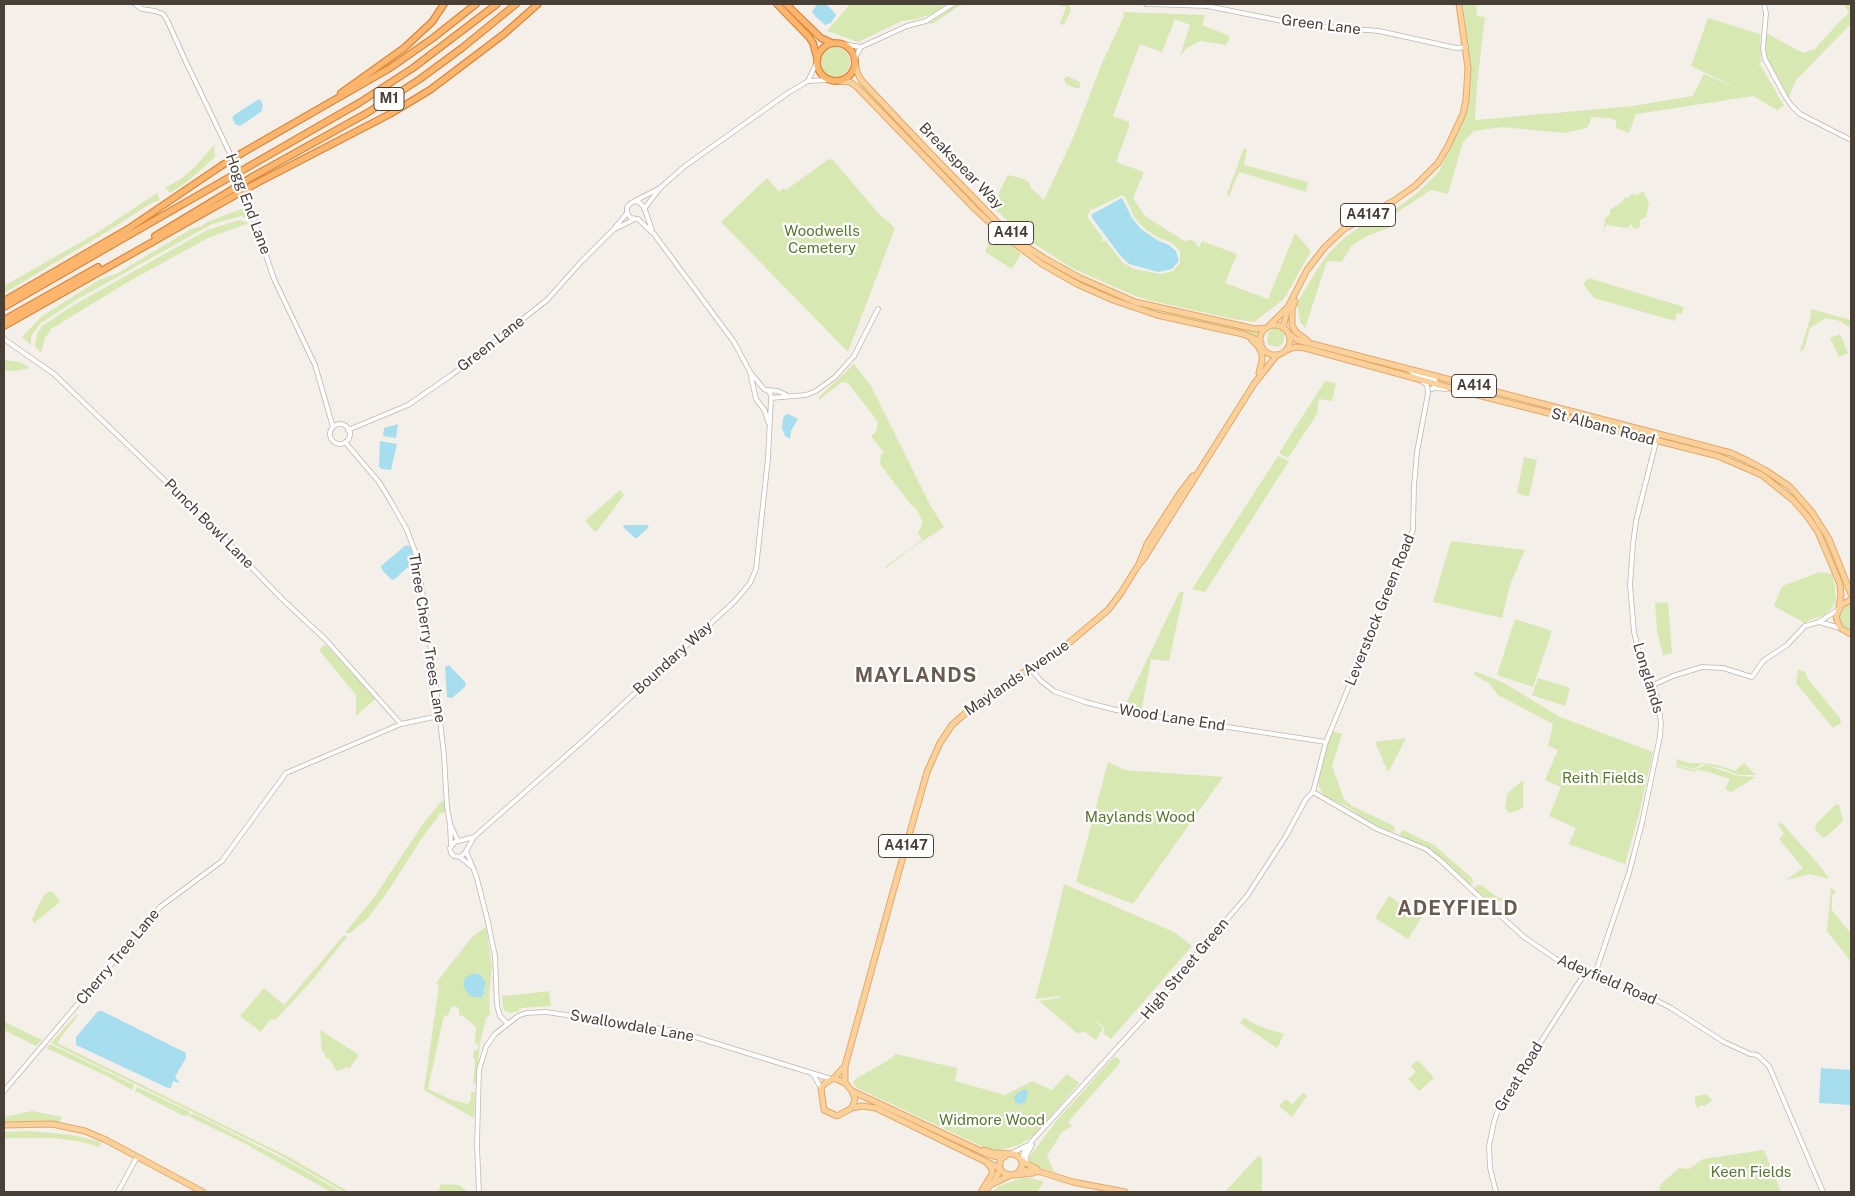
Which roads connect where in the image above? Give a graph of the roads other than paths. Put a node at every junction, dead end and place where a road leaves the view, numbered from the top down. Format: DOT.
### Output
graph roads {
  1 [pos="136,4"];
  2 [pos="444,4"];
  3 [pos="476,4"];
  4 [pos="497,4"];
  5 [pos="516,4"];
  6 [pos="777,4"];
  7 [pos="786,4"];
  8 [pos="953,4"];
  9 [pos="1146,4"];
  10 [pos="1459,4"];
  11 [pos="1764,4"];
  12 [pos="537,5"];
  13 [pos="832,43"];
  14 [pos="842,44"];
  15 [pos="861,47"];
  16 [pos="1466,47"];
  17 [pos="817,60"];
  18 [pos="855,60"];
  19 [pos="828,80"];
  20 [pos="808,81"];
  21 [pos="840,81"];
  22 [pos="319,108"];
  23 [pos="1851,140"];
  24 [pos="253,181"];
  25 [pos="660,188"];
  26 [pos="230,194"];
  27 [pos="635,201"];
  28 [pos="644,210"];
  29 [pos="627,213"];
  30 [pos="636,219"];
  31 [pos="613,230"];
  32 [pos="654,234"];
  33 [pos="1297,290"];
  34 [pos="4,301"];
  35 [pos="4,307"];
  36 [pos="1288,307"];
  37 [pos="878,308"];
  38 [pos="4,320"];
  39 [pos="4,326"];
  40 [pos="1267,327"];
  41 [pos="1283,328"];
  42 [pos="1288,333"];
  43 [pos="1243,334"];
  44 [pos="4,339"];
  45 [pos="1260,343"];
  46 [pos="1322,346"];
  47 [pos="1286,350"];
  48 [pos="1265,351"];
  49 [pos="1277,355"];
  50 [pos="1409,370"];
  51 [pos="750,372"];
  52 [pos="1259,373"];
  53 [pos="1410,377"];
  54 [pos="1254,384"];
  55 [pos="1434,386"];
  56 [pos="766,389"];
  57 [pos="1428,393"];
  58 [pos="756,394"];
  59 [pos="790,397"];
  60 [pos="770,400"];
  61 [pos="761,404"];
  62 [pos="768,425"];
  63 [pos="333,427"];
  64 [pos="348,430"];
  65 [pos="1658,434"];
  66 [pos="1657,441"];
  67 [pos="345,442"];
  68 [pos="1199,470"];
  69 [pos="1178,504"];
  70 [pos="1169,509"];
  71 [pos="1153,544"];
  72 [pos="1143,552"];
  73 [pos="1139,564"];
  74 [pos="1851,594"];
  75 [pos="1851,600"];
  76 [pos="1839,608"];
  77 [pos="1819,622"];
  78 [pos="1840,628"];
  79 [pos="1851,635"];
  80 [pos="1030,668"];
  81 [pos="1653,685"];
  82 [pos="439,716"];
  83 [pos="401,724"];
  84 [pos="1326,742"];
  85 [pos="1313,792"];
  86 [pos="450,824"];
  87 [pos="474,837"];
  88 [pos="459,841"];
  89 [pos="451,845"];
  90 [pos="466,850"];
  91 [pos="460,857"];
  92 [pos="474,868"];
  93 [pos="1585,973"];
  94 [pos="1594,977"];
  95 [pos="507,1023"];
  96 [pos="845,1066"];
  97 [pos="813,1074"];
  98 [pos="833,1078"];
  99 [pos="845,1083"];
  100 [pos="821,1088"];
  101 [pos="4,1091"];
  102 [pos="852,1091"];
  103 [pos="852,1108"];
  104 [pos="4,1125"];
  105 [pos="1040,1133"];
  106 [pos="957,1140"];
  107 [pos="1031,1142"];
  108 [pos="1009,1154"];
  109 [pos="137,1157"];
  110 [pos="980,1157"];
  111 [pos="1002,1158"];
  112 [pos="1021,1160"];
  113 [pos="1028,1165"];
  114 [pos="1000,1168"];
  115 [pos="1020,1170"];
  116 [pos="1041,1172"];
  117 [pos="1012,1175"];
  118 [pos="991,1185"];
  119 [pos="1099,1190"];
  120 [pos="118,1192"];
  121 [pos="203,1192"];
  122 [pos="479,1192"];
  123 [pos="984,1192"];
  124 [pos="1125,1192"];
  125 [pos="1496,1192"];
  126 [pos="1824,1192"];
  1 -- 63 [label="street, Hogg End Lane"];
  2 -- 22 [label="highway, M1"];
  3 -- 22 [label="highway, M1"];
  4 -- 35 [label="highway, M1, bridge"];
  5 -- 24 [label="highway, M1"];
  6 -- 17 [label="highway"];
  7 -- 13 [label="highway"];
  8 -- 15 [label="street"];
  9 -- 16 [label="street, Green Lane"];
  10 -- 16 [label="main road, A4147"];
  11 -- 23 [label="street"];
  12 -- 24 [label="highway, M1"];
  13 -- 14 [label="highway"];
  13 -- 17 [label="highway"];
  14 -- 15 [label="street"];
  14 -- 18 [label="highway"];
  15 -- 18 [label="street"];
  16 -- 33 [label="main road, A4147"];
  17 -- 19 [label="highway"];
  17 -- 20 [label="street"];
  18 -- 21 [label="highway"];
  18 -- 40 [label="main road, Breakspear Way / A414"];
  19 -- 20 [label="street"];
  19 -- 21 [label="highway"];
  20 -- 25 [label="street"];
  21 -- 43 [label="main road, Breakspear Way / A414"];
  22 -- 34 [label="highway, M1, bridge"];
  24 -- 26 [label="highway, M1, bridge"];
  25 -- 27 [label="street"];
  25 -- 28 [label="street"];
  26 -- 38 [label="highway, M1"];
  26 -- 39 [label="highway, M1"];
  27 -- 28 [label="street"];
  27 -- 29 [label="street"];
  28 -- 30 [label="street"];
  28 -- 32 [label="street"];
  29 -- 30 [label="street"];
  29 -- 31 [label="street, Green Lane"];
  30 -- 31 [label="street, Green Lane"];
  30 -- 32 [label="street"];
  31 -- 64 [label="street, Green Lane"];
  32 -- 51 [label="street"];
  33 -- 36 [label="main road, A4147"];
  33 -- 46 [label="main road, A4147"];
  36 -- 40 [label="main road, A4147"];
  36 -- 41 [label="main road, A4147"];
  37 -- 59 [label="street"];
  40 -- 41 [label="main road"];
  40 -- 45 [label="main road"];
  41 -- 42 [label="main road"];
  42 -- 46 [label="main road, St Albans Road / A414"];
  42 -- 47 [label="main road"];
  43 -- 45 [label="main road, Breakspear Way / A414"];
  43 -- 52 [label="main road"];
  44 -- 83 [label="street, Punch Bowl Lane"];
  45 -- 48 [label="main road"];
  46 -- 50 [label="main road, St Albans Road / A414"];
  47 -- 49 [label="main road"];
  47 -- 53 [label="main road, St Albans Road / A414"];
  48 -- 49 [label="main road"];
  48 -- 52 [label="main road, Maylands Avenue / A4147"];
  49 -- 54 [label="main road, Maylands Avenue / A4147"];
  50 -- 55 [label="street"];
  50 -- 65 [label="main road, St Albans Road / A414"];
  51 -- 56 [label="street"];
  51 -- 58 [label="street"];
  52 -- 54 [label="main road, Maylands Avenue / A4147"];
  53 -- 55 [label="main road, St Albans Road / A414"];
  53 -- 57 [label="street"];
  54 -- 68 [label="main road, Maylands Avenue / A4147"];
  55 -- 57 [label="street"];
  55 -- 66 [label="main road, St Albans Road / A414"];
  56 -- 58 [label="street"];
  56 -- 59 [label="street"];
  56 -- 60 [label="street"];
  57 -- 84 [label="street, Leverstock Green Road"];
  58 -- 61 [label="street"];
  59 -- 60 [label="street"];
  60 -- 61 [label="street"];
  60 -- 62 [label="street, Boundary Way"];
  61 -- 62 [label="street, Boundary Way"];
  62 -- 87 [label="street, Boundary Way"];
  63 -- 64 [label="street"];
  63 -- 67 [label="street"];
  64 -- 67 [label="street"];
  65 -- 66 [label="street, Longlands"];
  65 -- 74 [label="main road, St Albans Road / A414"];
  66 -- 76 [label="main road, St Albans Road / A414"];
  66 -- 81 [label="street, Longlands"];
  67 -- 82 [label="street, Three Cherry Trees Lane"];
  68 -- 69 [label="main road, Maylands Avenue / A4147"];
  68 -- 70 [label="main road, Maylands Avenue / A4147"];
  69 -- 70 [label="main road"];
  69 -- 71 [label="main road, Maylands Avenue / A4147"];
  70 -- 72 [label="main road, Maylands Avenue / A4147"];
  71 -- 72 [label="main road"];
  71 -- 73 [label="main road, Maylands Avenue / A4147"];
  72 -- 73 [label="main road, Maylands Avenue / A4147"];
  73 -- 80 [label="main road, Maylands Avenue / A4147"];
  75 -- 76 [label="main road"];
  76 -- 77 [label="street"];
  76 -- 78 [label="main road, St Albans Road"];
  77 -- 78 [label="street"];
  77 -- 81 [label="street"];
  78 -- 79 [label="main road"];
  80 -- 84 [label="street, Wood Lane End"];
  80 -- 96 [label="main road, Maylands Avenue / A4147"];
  81 -- 94 [label="street, Longlands"];
  82 -- 83 [label="street, Cherry Tree Lane"];
  82 -- 86 [label="street, Three Cherry Trees Lane"];
  83 -- 101 [label="street, Cherry Tree Lane"];
  84 -- 85 [label="street, Leverstock Green Road"];
  85 -- 93 [label="street, Adeyfield Road"];
  85 -- 105 [label="street, High Street Green"];
  86 -- 88 [label="street, Three Cherry Trees Lane"];
  86 -- 89 [label="street, Three Cherry Trees Lane"];
  87 -- 88 [label="street, Boundary Way"];
  87 -- 90 [label="street, Boundary Way"];
  88 -- 89 [label="street"];
  88 -- 90 [label="street, Three Cherry Trees Lane"];
  89 -- 91 [label="street"];
  90 -- 91 [label="street"];
  90 -- 92 [label="street, Three Cherry Trees Lane"];
  91 -- 92 [label="street"];
  92 -- 95 [label="street, Three Cherry Trees Lane"];
  93 -- 94 [label="street, Adeyfield Road"];
  93 -- 125 [label="street, Great Road"];
  94 -- 126 [label="street, Adeyfield Road"];
  95 -- 97 [label="street, Swallowdale Lane"];
  95 -- 122 [label="street"];
  96 -- 98 [label="main road, Maylands Avenue / A4147"];
  96 -- 99 [label="main road, Maylands Avenue / A4147"];
  97 -- 98 [label="street, Swallowdale Lane"];
  97 -- 100 [label="street"];
  98 -- 99 [label="main road"];
  98 -- 100 [label="main road"];
  99 -- 102 [label="main road"];
  100 -- 103 [label="main road"];
  102 -- 103 [label="main road"];
  102 -- 106 [label="main road"];
  103 -- 110 [label="main road"];
  104 -- 109 [label="main road"];
  105 -- 107 [label="street, High Street Green"];
  105 -- 113 [label="street, High Street Green"];
  106 -- 108 [label="main road"];
  106 -- 111 [label="main road"];
  107 -- 108 [label="street, High Street Green"];
  107 -- 112 [label="street, High Street Green"];
  108 -- 111 [label="main road"];
  108 -- 112 [label="main road"];
  109 -- 120 [label="street"];
  109 -- 121 [label="main road"];
  110 -- 114 [label="main road"];
  110 -- 123 [label="main road"];
  111 -- 114 [label="main road"];
  112 -- 113 [label="main road"];
  112 -- 115 [label="main road"];
  113 -- 116 [label="main road"];
  114 -- 117 [label="main road"];
  114 -- 118 [label="main road"];
  115 -- 116 [label="main road"];
  115 -- 117 [label="main road"];
  116 -- 117 [label="main road"];
  116 -- 119 [label="main road"];
  117 -- 118 [label="main road"];
  118 -- 123 [label="main road"];
  119 -- 124 [label="main road"];
}
